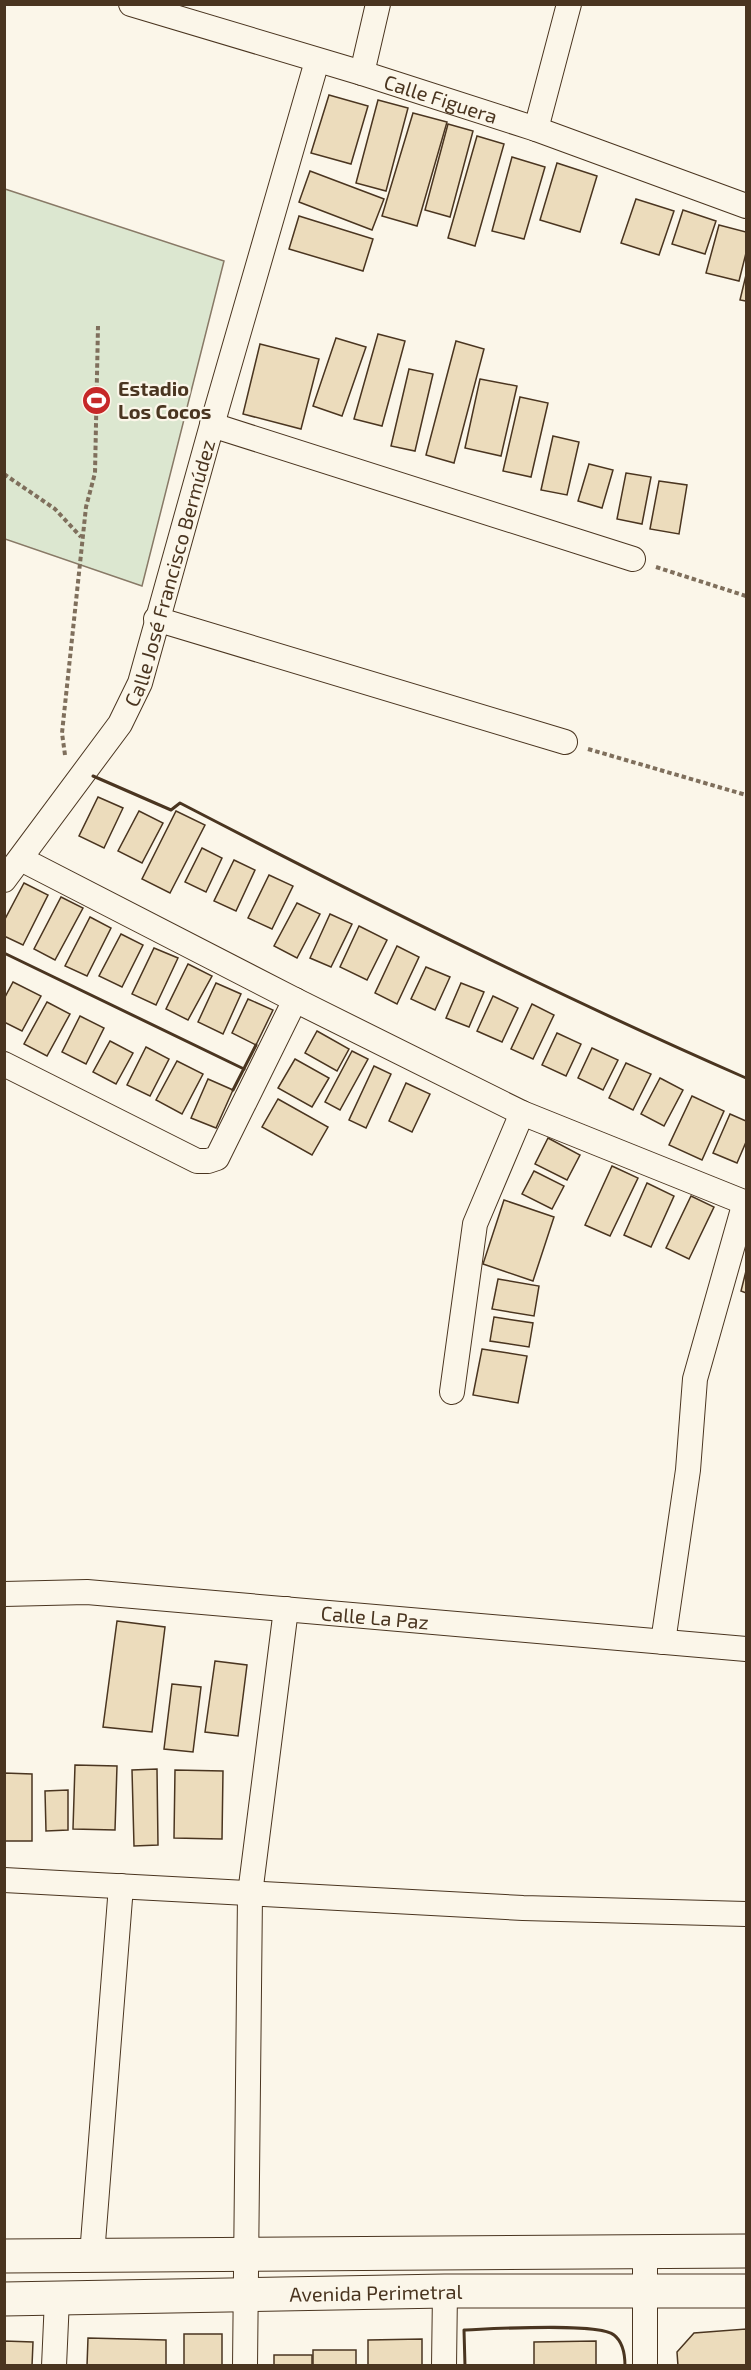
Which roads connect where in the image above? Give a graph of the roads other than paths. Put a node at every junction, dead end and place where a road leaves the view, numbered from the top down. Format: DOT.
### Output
graph roads {
  1 [pos="131,4"];
  2 [pos="378,4"];
  3 [pos="569,4"];
  4 [pos="317,61"];
  5 [pos="362,73"];
  6 [pos="536,129"];
  7 [pos="747,206"];
  8 [pos="212,424"];
  9 [pos="633,559"];
  10 [pos="156,619"];
  11 [pos="565,742"];
  12 [pos="21,859"];
  13 [pos="4,880"];
  14 [pos="295,1000"];
  15 [pos="4,1064"];
  16 [pos="522,1113"];
  17 [pos="746,1203"];
  18 [pos="452,1392"];
  19 [pos="4,1594"];
  20 [pos="286,1609"];
  21 [pos="663,1642"];
  22 [pos="747,1649"];
  23 [pos="4,1880"];
  24 [pos="120,1886"];
  25 [pos="250,1894"];
  26 [pos="747,1914"];
  27 [pos="747,2251"];
  28 [pos="645,2252"];
  29 [pos="92,2255"];
  30 [pos="246,2255"];
  31 [pos="4,2256"];
  32 [pos="646,2290"];
  33 [pos="445,2291"];
  34 [pos="747,2291"];
  35 [pos="246,2296"];
  36 [pos="4,2299"];
  37 [pos="57,2299"];
  38 [pos="54,2366"];
  39 [pos="245,2366"];
  40 [pos="444,2366"];
  41 [pos="645,2366"];
  1 -- 4 [label="street, Calle Figuera"];
  2 -- 5 [label="street"];
  3 -- 6 [label="street"];
  4 -- 5 [label="street, Calle Figuera"];
  4 -- 8 [label="street, Calle José Francisco Bermúdez"];
  5 -- 6 [label="street, Calle Figuera"];
  6 -- 7 [label="street, Calle Figuera"];
  8 -- 9 [label="street"];
  8 -- 10 [label="street, Calle José Francisco Bermúdez"];
  10 -- 11 [label="street"];
  10 -- 12 [label="street, Calle José Francisco Bermúdez"];
  12 -- 13 [label="street, Calle José Francisco Bermúdez"];
  12 -- 14 [label="street"];
  14 -- 15 [label="street"];
  14 -- 16 [label="street"];
  16 -- 17 [label="street"];
  16 -- 18 [label="street"];
  17 -- 21 [label="street"];
  19 -- 20 [label="street, Calle La Paz"];
  20 -- 21 [label="street, Calle La Paz"];
  20 -- 25 [label="street"];
  21 -- 22 [label="street, Calle La Paz"];
  23 -- 24 [label="street"];
  24 -- 25 [label="street"];
  24 -- 29 [label="street"];
  25 -- 26 [label="street"];
  25 -- 30 [label="street"];
  27 -- 28 [label="main road, Avenida Perimetral"];
  28 -- 30 [label="main road, Avenida Perimetral"];
  28 -- 32 [label="street"];
  29 -- 30 [label="main road, Avenida Perimetral"];
  29 -- 31 [label="main road, Avenida Perimetral"];
  30 -- 35 [label="street"];
  32 -- 33 [label="main road, Avenida Perimetral"];
  32 -- 34 [label="main road, Avenida Perimetral"];
  32 -- 41 [label="street"];
  33 -- 35 [label="main road, Avenida Perimetral"];
  33 -- 40 [label="street"];
  35 -- 37 [label="main road, Avenida Perimetral"];
  35 -- 39 [label="street"];
  36 -- 37 [label="main road, Avenida Perimetral"];
  37 -- 38 [label="street"];
}
